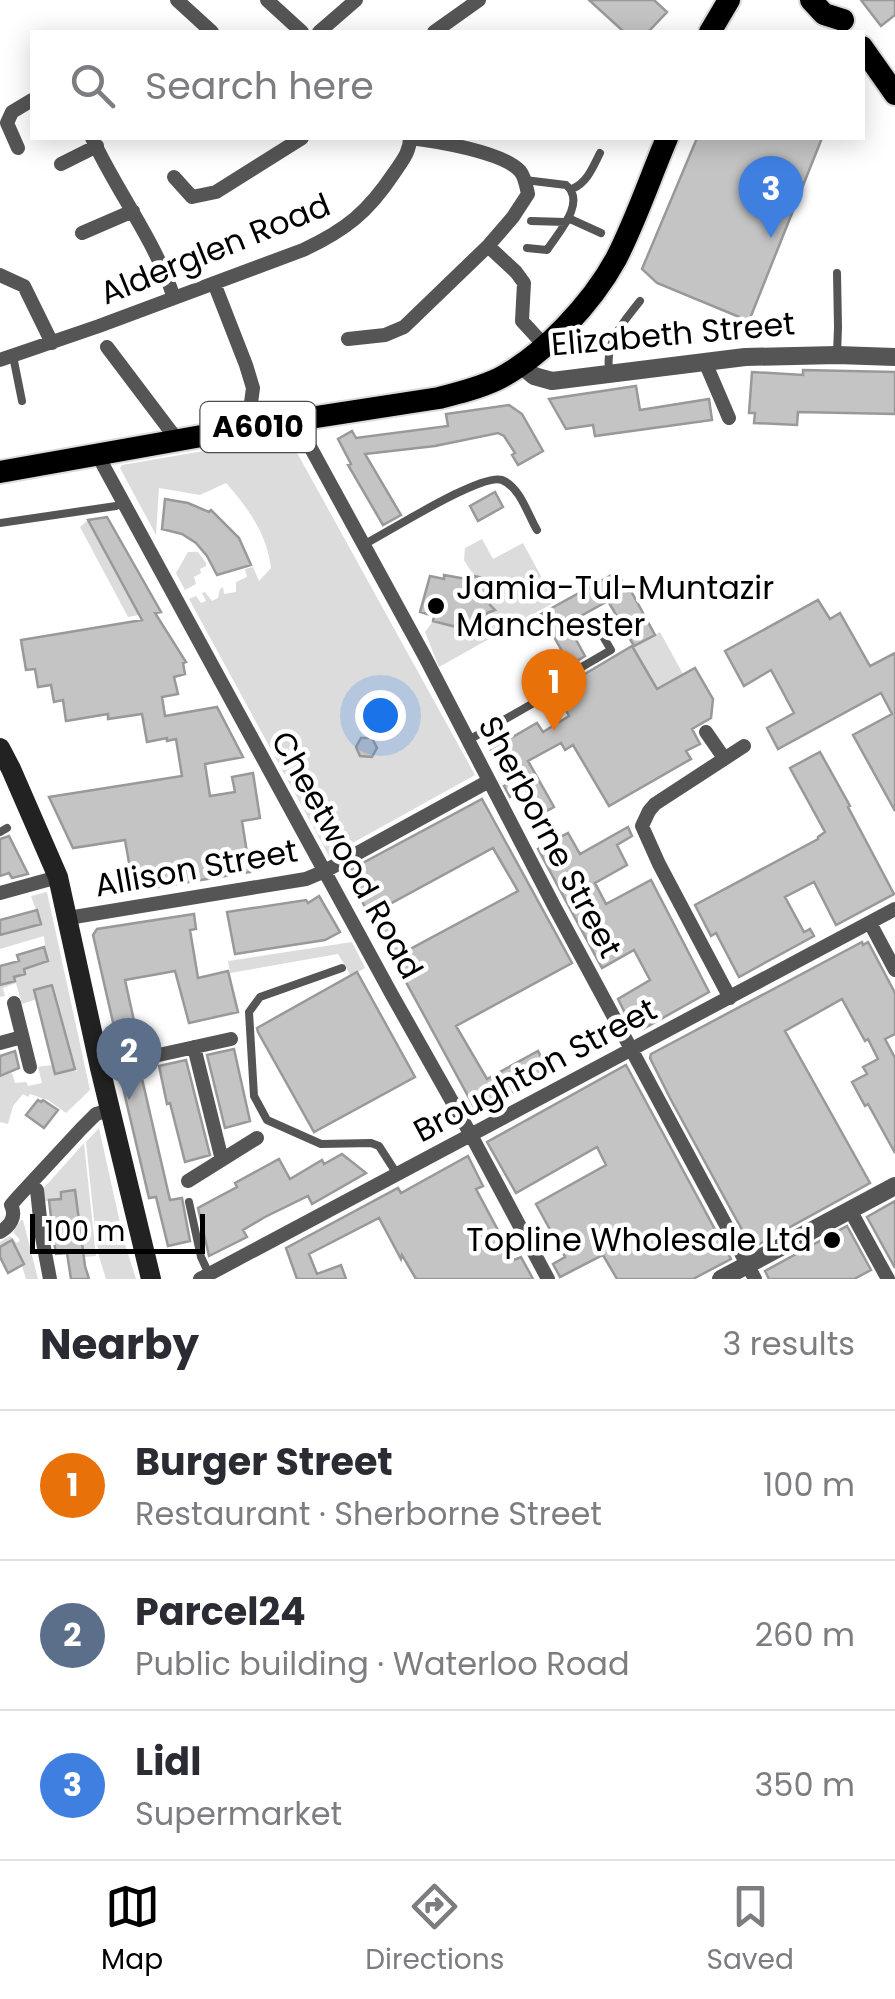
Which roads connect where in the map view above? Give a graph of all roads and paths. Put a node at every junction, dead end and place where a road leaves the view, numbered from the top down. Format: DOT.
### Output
graph roads {
  1 [pos="177,0"];
  2 [pos="267,0"];
  3 [pos="356,0"];
  4 [pos="479,0"];
  5 [pos="729,0"];
  6 [pos="811,0"];
  7 [pos="838,14"];
  8 [pos="715,18"];
  9 [pos="282,27"];
  10 [pos="210,30"];
  11 [pos="321,30"];
  12 [pos="437,30"];
  13 [pos="865,50"];
  14 [pos="895,94"];
  15 [pos="30,101"];
  16 [pos="299,140"];
  17 [pos="410,140"];
  18 [pos="421,140"];
  19 [pos="666,140"];
  20 [pos="94,142"];
  21 [pos="18,148"];
  22 [pos="600,153"];
  23 [pos="61,164"];
  24 [pos="174,176"];
  25 [pos="524,180"];
  26 [pos="572,189"];
  27 [pos="133,210"];
  28 [pos="567,220"];
  29 [pos="530,221"];
  30 [pos="82,233"];
  31 [pos="601,233"];
  32 [pos="488,246"];
  33 [pos="527,248"];
  34 [pos="837,273"];
  35 [pos="0,275"];
  36 [pos="214,282"];
  37 [pos="174,298"];
  38 [pos="640,300"];
  39 [pos="348,340"];
  40 [pos="52,343"];
  41 [pos="544,346"];
  42 [pos="107,347"];
  43 [pos="837,355"];
  44 [pos="6,358"];
  45 [pos="895,358"];
  46 [pos="707,361"];
  47 [pos="516,368"];
  48 [pos="610,375"];
  49 [pos="22,400"];
  50 [pos="730,418"];
  51 [pos="304,419"];
  52 [pos="252,428"];
  53 [pos="173,442"];
  54 [pos="101,456"];
  55 [pos="0,472"];
  56 [pos="123,502"];
  57 [pos="0,523"];
  58 [pos="537,530"];
  59 [pos="364,545"];
  60 [pos="594,621"];
  61 [pos="706,732"];
  62 [pos="467,741"];
  63 [pos="744,746"];
  64 [pos="0,748"];
  65 [pos="724,758"];
  66 [pos="489,781"];
  67 [pos="325,871"];
  68 [pos="58,877"];
  69 [pos="0,893"];
  70 [pos="895,909"];
  71 [pos="68,918"];
  72 [pos="870,923"];
  73 [pos="342,968"];
  74 [pos="895,970"];
  75 [pos="730,998"];
  76 [pos="14,1004"];
  77 [pos="22,1038"];
  78 [pos="232,1039"];
  79 [pos="0,1043"];
  80 [pos="194,1047"];
  81 [pos="632,1050"];
  82 [pos="30,1066"];
  83 [pos="100,1068"];
  84 [pos="110,1110"];
  85 [pos="471,1135"];
  86 [pos="257,1138"];
  87 [pos="222,1160"];
  88 [pos="397,1174"];
  89 [pos="188,1181"];
  90 [pos="30,1184"];
  91 [pos="895,1186"];
  92 [pos="6,1201"];
  93 [pos="189,1202"];
  94 [pos="850,1210"];
  95 [pos="0,1232"];
  96 [pos="751,1272"];
  97 [pos="205,1276"];
  98 [pos="50,1279"];
  99 [pos="151,1279"];
  100 [pos="548,1279"];
  101 [pos="720,1279"];
  102 [pos="888,1279"];
  1 -- 10 [label="street"];
  2 -- 9 [label="street"];
  3 -- 11 [label="street"];
  4 -- 12 [label="street"];
  5 -- 8 [label="highway"];
  6 -- 7 [label="highway"];
  13 -- 14 [label="highway"];
  15 -- 21 [label="street"];
  16 -- 24 [label="street"];
  17 -- 36 [label="street, Alderglen Road"];
  18 -- 25 [label="street"];
  19 -- 41 [label="highway, A6010"];
  20 -- 23 [label="street"];
  20 -- 27 [label="street"];
  22 -- 26 [label="lane"];
  25 -- 26 [label="lane"];
  25 -- 32 [label="street"];
  26 -- 28 [label="lane"];
  27 -- 30 [label="street"];
  27 -- 37 [label="street"];
  28 -- 29 [label="lane"];
  28 -- 31 [label="lane"];
  28 -- 33 [label="lane"];
  32 -- 39 [label="street"];
  32 -- 41 [label="street"];
  34 -- 43 [label="lane"];
  35 -- 40 [label="street"];
  36 -- 37 [label="street, Alderglen Road"];
  36 -- 52 [label="street"];
  37 -- 40 [label="street, Alderglen Road"];
  38 -- 48 [label="lane"];
  40 -- 44 [label="street, Alderglen Road"];
  41 -- 47 [label="highway, A6010"];
  42 -- 53 [label="street"];
  43 -- 45 [label="street, Elizabeth Street"];
  43 -- 46 [label="street, Elizabeth Street"];
  44 -- 49 [label="lane"];
  46 -- 48 [label="street, Elizabeth Street"];
  46 -- 50 [label="street"];
  47 -- 48 [label="street, Elizabeth Street"];
  47 -- 51 [label="highway, Elizabeth Street / A6010"];
  51 -- 52 [label="highway, Elizabeth Street / A6010"];
  51 -- 59 [label="street, Sherborne Street"];
  52 -- 53 [label="highway, Elizabeth Street / A6010"];
  53 -- 54 [label="highway, Elizabeth Street / A6010"];
  54 -- 55 [label="highway, Elizabeth Street / A6010"];
  54 -- 56 [label="street, Cheetwood Road"];
  56 -- 57 [label="lane"];
  56 -- 67 [label="street, Cheetwood Road"];
  58 -- 59 [label="lane"];
  59 -- 62 [label="street, Sherborne Street"];
  60 -- 62 [label="lane"];
  61 -- 65 [label="street"];
  62 -- 66 [label="street, Sherborne Street"];
  63 -- 65 [label="street"];
  64 -- 68 [label="main road"];
  65 -- 75 [label="street"];
  66 -- 67 [label="street, Allison Street"];
  66 -- 81 [label="street, Sherborne Street"];
  67 -- 71 [label="street, Allison Street"];
  67 -- 85 [label="street, Cheetwood Road"];
  68 -- 69 [label="street"];
  68 -- 71 [label="main road"];
  70 -- 72 [label="street, Broughton Street"];
  71 -- 83 [label="main road"];
  72 -- 74 [label="street"];
  72 -- 75 [label="street, Broughton Street"];
  73 -- 88 [label="lane"];
  75 -- 81 [label="street, Broughton Street"];
  76 -- 77 [label="street"];
  77 -- 79 [label="street"];
  77 -- 82 [label="street"];
  78 -- 80 [label="street"];
  80 -- 83 [label="street"];
  80 -- 87 [label="street"];
  81 -- 85 [label="street, Broughton Street"];
  81 -- 96 [label="street, Sherborne Street"];
  83 -- 84 [label="main road"];
  84 -- 90 [label="street"];
  84 -- 99 [label="main road"];
  85 -- 88 [label="street, Broughton Street"];
  85 -- 100 [label="street, Cheetwood Road"];
  86 -- 87 [label="street"];
  87 -- 89 [label="street"];
  88 -- 97 [label="street, Broughton Street"];
  90 -- 92 [label="street"];
  90 -- 98 [label="street"];
  91 -- 94 [label="street"];
  92 -- 95 [label="street"];
  93 -- 97 [label="lane"];
  94 -- 96 [label="street"];
  94 -- 102 [label="street"];
  96 -- 101 [label="street"];
}
